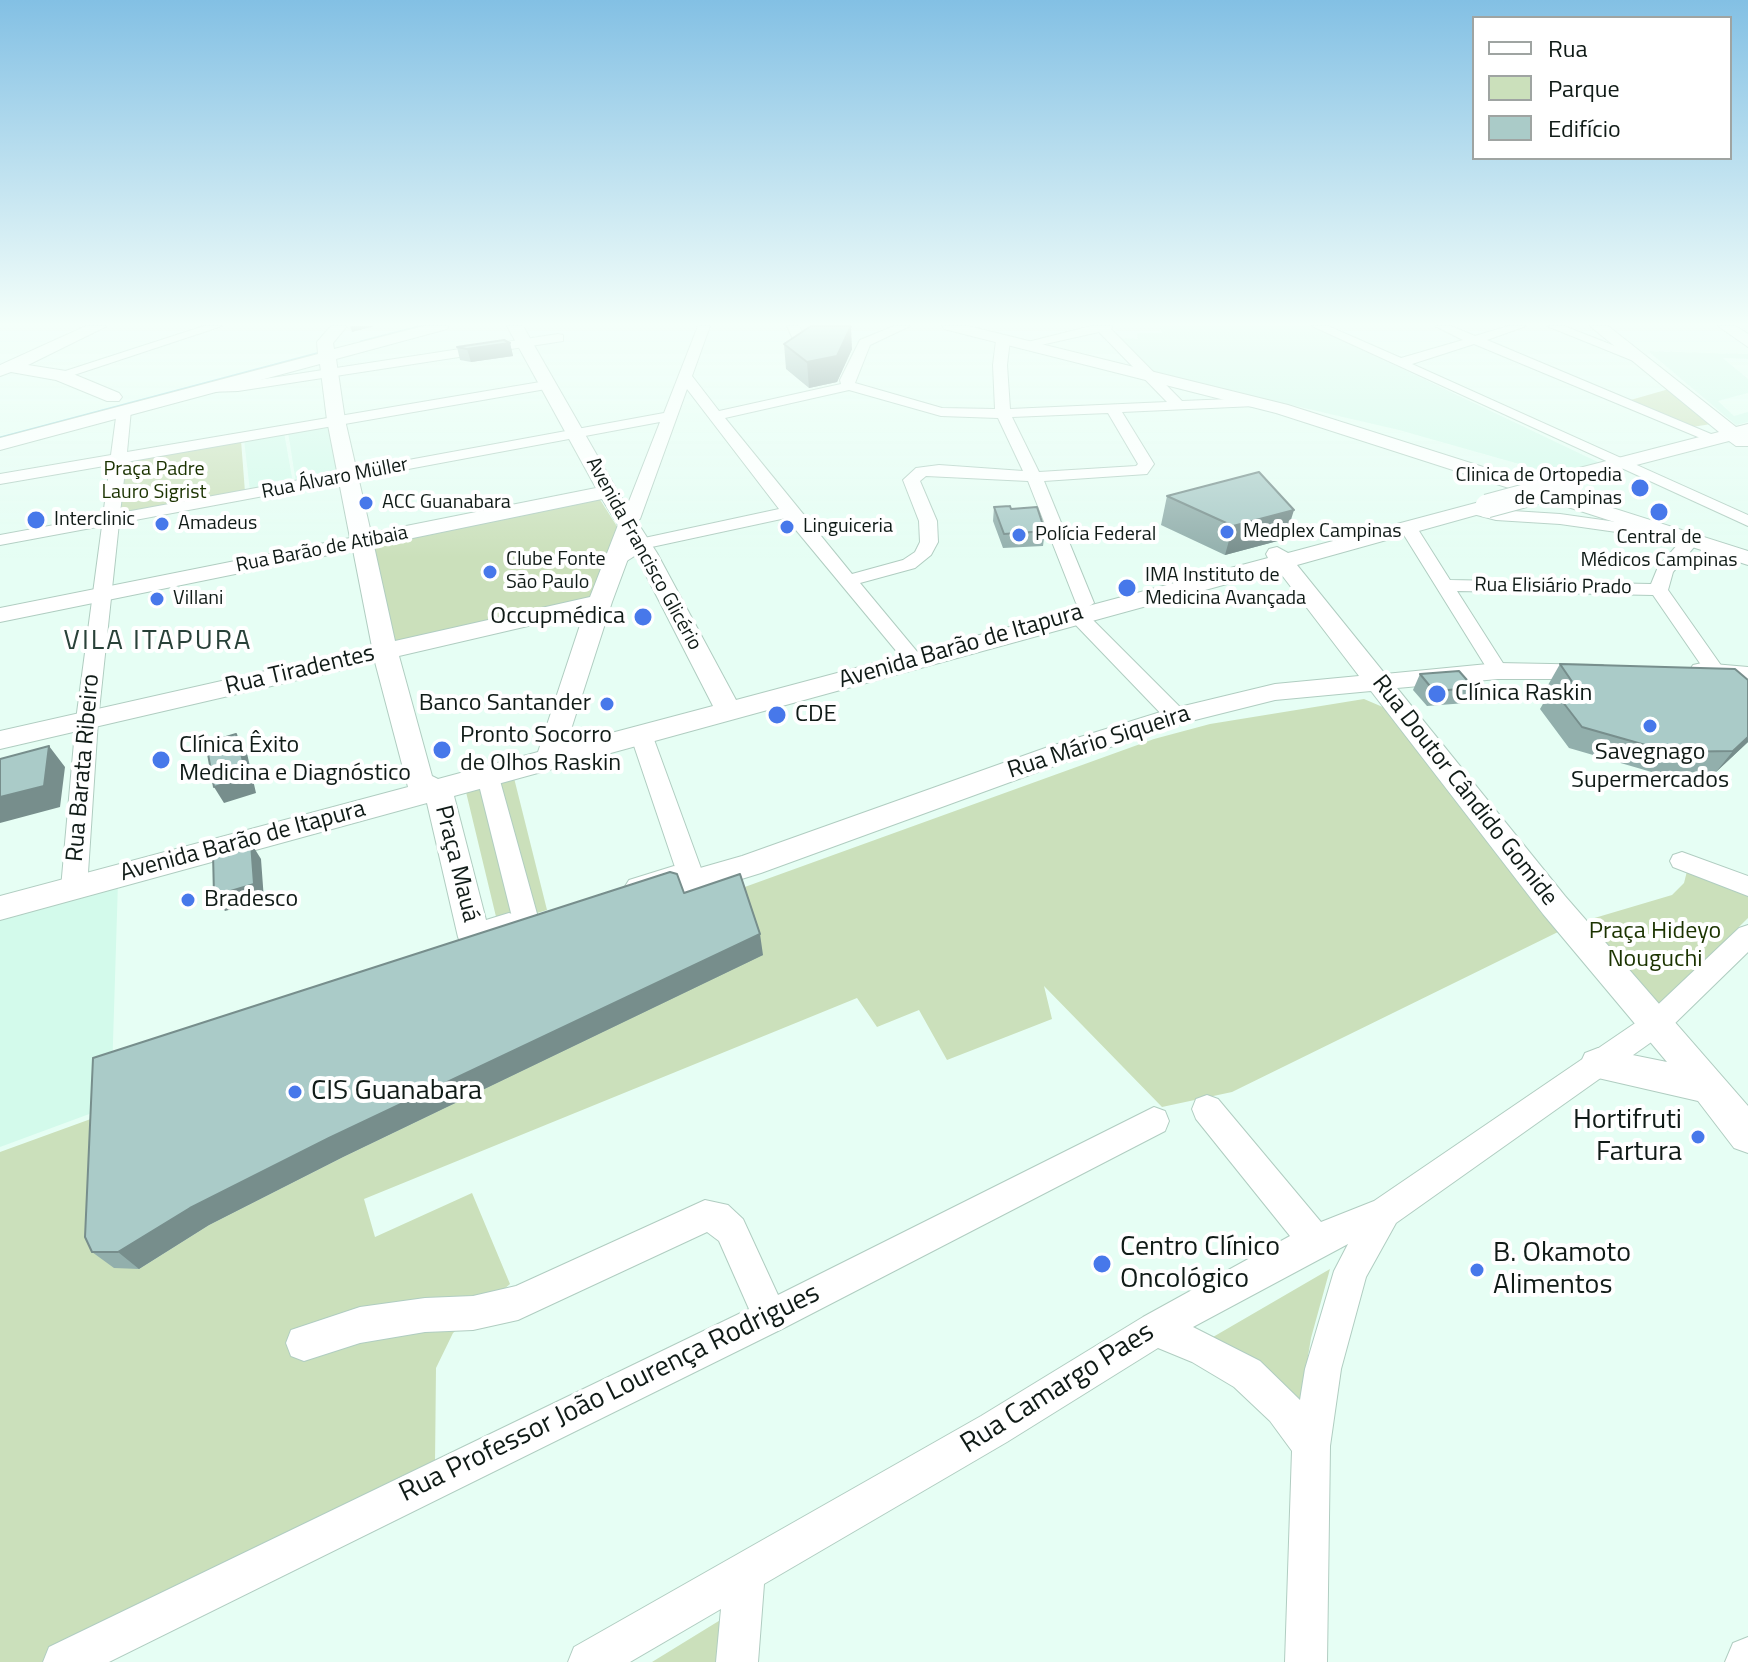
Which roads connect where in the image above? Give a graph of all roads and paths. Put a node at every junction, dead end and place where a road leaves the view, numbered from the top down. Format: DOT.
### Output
graph roads {
  1 [pos="119,404"];
  2 [pos="334,404"];
  3 [pos="435,404"];
  4 [pos="557,404"];
  5 [pos="674,404"];
  6 [pos="689,404"];
  7 [pos="706,404"];
  8 [pos="771,404"];
  9 [pos="911,404"];
  10 [pos="1003,404"];
  11 [pos="1169,404"];
  12 [pos="1261,404"];
  13 [pos="1489,404"];
  14 [pos="1649,404"];
  15 [pos="1698,404"];
  16 [pos="672,409"];
  17 [pos="1113,410"];
  18 [pos="1003,414"];
  19 [pos="716,416"];
  20 [pos="336,420"];
  21 [pos="0,427"];
  22 [pos="1354,429"];
  23 [pos="575,433"];
  24 [pos="1739,436"];
  25 [pos="0,444"];
  26 [pos="117,458"];
  27 [pos="1622,464"];
  28 [pos="348,477"];
  29 [pos="1034,477"];
  30 [pos="0,479"];
  31 [pos="1565,481"];
  32 [pos="644,485"];
  33 [pos="608,492"];
  34 [pos="1462,500"];
  35 [pos="790,512"];
  36 [pos="110,520"];
  37 [pos="1748,521"];
  38 [pos="1408,527"];
  39 [pos="634,529"];
  40 [pos="1682,538"];
  41 [pos="0,540"];
  42 [pos="362,542"];
  43 [pos="1714,547"];
  44 [pos="1280,557"];
  45 [pos="1748,558"];
  46 [pos="848,581"];
  47 [pos="1447,585"];
  48 [pos="1659,590"];
  49 [pos="101,595"];
  50 [pos="600,602"];
  51 [pos="1081,609"];
  52 [pos="0,615"];
  53 [pos="385,651"];
  54 [pos="909,656"];
  55 [pos="1498,671"];
  56 [pos="1622,671"];
  57 [pos="1668,671"];
  58 [pos="1715,671"];
  59 [pos="1748,675"];
  60 [pos="1377,680"];
  61 [pos="723,700"];
  62 [pos="1176,716"];
  63 [pos="87,720"];
  64 [pos="641,734"];
  65 [pos="0,740"];
  66 [pos="552,753"];
  67 [pos="488,777"];
  68 [pos="428,786"];
  69 [pos="1682,861"];
  70 [pos="74,882"];
  71 [pos="693,882"];
  72 [pos="1748,886"];
  73 [pos="0,895"];
  74 [pos="615,895"];
  75 [pos="0,908"];
  76 [pos="556,913"];
  77 [pos="526,921"];
  78 [pos="1748,935"];
  79 [pos="1657,1023"];
  80 [pos="1598,1064"];
  81 [pos="1709,1087"];
  82 [pos="1207,1109"];
  83 [pos="1154,1121"];
  84 [pos="1748,1135"];
  85 [pos="1385,1212"];
  86 [pos="1315,1241"];
  87 [pos="770,1317"];
  88 [pos="1155,1329"];
  89 [pos="304,1343"];
  90 [pos="1311,1446"];
  91 [pos="744,1575"];
  92 [pos="64,1662"];
  93 [pos="589,1662"];
  94 [pos="737,1662"];
  95 [pos="1306,1662"];
  1 -- 21 [label="main road"];
  1 -- 25 [label="main road"];
  1 -- 26 [label="street, Rua Barata Ribeiro"];
  2 -- 20 [label="main road, Praça Mauá"];
  3 -- 20 [label="street"];
  4 -- 23 [label="main road, Avenida Francisco Glicério"];
  5 -- 16 [label="street"];
  6 -- 16 [label="street, Rua Álvaro Müller"];
  7 -- 19 [label="street"];
  8 -- 19 [label="street"];
  9 -- 18 [label="street"];
  10 -- 18 [label="street"];
  11 -- 17 [label="street"];
  12 -- 22 [label="main road"];
  13 -- 27 [label="street"];
  14 -- 24 [label="street"];
  15 -- 24 [label="main road"];
  16 -- 23 [label="street, Rua Álvaro Müller"];
  16 -- 32 [label="street"];
  17 -- 18 [label="street"];
  17 -- 29 [label="street"];
  18 -- 29 [label="street"];
  19 -- 35 [label="street"];
  20 -- 26 [label="street"];
  20 -- 28 [label="main road, Praça Mauá"];
  22 -- 31 [label="main road"];
  22 -- 34 [label="main road"];
  22 -- 40 [label="main road"];
  23 -- 28 [label="street, Rua Álvaro Müller"];
  23 -- 33 [label="main road, Avenida Francisco Glicério"];
  24 -- 27 [label="main road, Avenida Barão de Itapura"];
  26 -- 30 [label="street"];
  26 -- 36 [label="street, Rua Barata Ribeiro"];
  27 -- 31 [label="main road, Avenida Barão de Itapura"];
  27 -- 37 [label="street"];
  28 -- 36 [label="street, Rua Álvaro Müller"];
  28 -- 42 [label="main road, Praça Mauá"];
  29 -- 46 [label="street"];
  29 -- 51 [label="street"];
  31 -- 34 [label="main road, Avenida Barão de Itapura, bridge"];
  31 -- 43 [label="main road"];
  32 -- 33 [label="street, Rua Barão de Atibaia"];
  32 -- 39 [label="street"];
  33 -- 39 [label="main road, Avenida Francisco Glicério"];
  33 -- 42 [label="main road, Rua Barão de Atibaia"];
  34 -- 38 [label="main road, Avenida Barão de Itapura"];
  34 -- 40 [label="street"];
  34 -- 44 [label="main road, Avenida Barão de Itapura"];
  35 -- 39 [label="street"];
  35 -- 46 [label="street"];
  36 -- 41 [label="street, Rua Álvaro Müller"];
  36 -- 49 [label="street, Rua Barata Ribeiro"];
  38 -- 44 [label="main road, Avenida Barão de Itapura"];
  38 -- 47 [label="street"];
  39 -- 50 [label="main road"];
  39 -- 61 [label="main road, Avenida Francisco Glicério"];
  40 -- 43 [label="main road"];
  40 -- 48 [label="street"];
  42 -- 49 [label="main road, Rua Barão de Atibaia"];
  42 -- 53 [label="main road, Praça Mauá"];
  43 -- 45 [label="main road"];
  44 -- 51 [label="main road, Avenida Barão de Itapura"];
  44 -- 60 [label="main road, Rua Doutor Cândido Gomide"];
  46 -- 54 [label="street"];
  47 -- 48 [label="street, Rua Elisiário Prado"];
  47 -- 55 [label="street"];
  48 -- 58 [label="street"];
  49 -- 52 [label="main road, Rua Barão de Atibaia"];
  49 -- 63 [label="street, Rua Barata Ribeiro"];
  50 -- 53 [label="main road, Rua Tiradentes"];
  50 -- 66 [label="main road"];
  51 -- 54 [label="main road, Avenida Barão de Itapura"];
  51 -- 62 [label="street"];
  53 -- 63 [label="main road, Rua Tiradentes"];
  53 -- 68 [label="main road, Praça Mauá"];
  54 -- 61 [label="main road, Avenida Barão de Itapura"];
  54 -- 64 [label="main road, Avenida Barão de Itapura"];
  55 -- 56 [label="main road, Rua Mário Siqueira"];
  55 -- 60 [label="main road, Rua Mário Siqueira"];
  57 -- 58 [label="main road"];
  58 -- 59 [label="main road"];
  60 -- 62 [label="main road, Rua Mário Siqueira"];
  60 -- 79 [label="main road, Rua Doutor Cândido Gomide"];
  61 -- 66 [label="main road, Avenida Barão de Itapura"];
  62 -- 71 [label="main road, Rua Mário Siqueira"];
  63 -- 65 [label="main road, Rua Tiradentes"];
  63 -- 70 [label="street, Rua Barata Ribeiro"];
  64 -- 66 [label="main road, Avenida Barão de Itapura"];
  64 -- 71 [label="street"];
  66 -- 67 [label="main road, Avenida Barão de Itapura"];
  66 -- 68 [label="main road, Avenida Barão de Itapura"];
  67 -- 68 [label="main road, Avenida Barão de Itapura"];
  67 -- 77 [label="street"];
  68 -- 70 [label="main road, Avenida Barão de Itapura"];
  68 -- 77 [label="main road, Praça Mauá"];
  69 -- 72 [label="street"];
  70 -- 73 [label="main road, Avenida Barão de Itapura"];
  70 -- 75 [label="main road, Avenida Barão de Itapura"];
  71 -- 74 [label="main road, Rua Mário Siqueira"];
  76 -- 77 [label="main road"];
  78 -- 79 [label="street, Rua Camargo Paes"];
  79 -- 80 [label="street, Rua Camargo Paes"];
  79 -- 81 [label="main road, Rua Doutor Cândido Gomide"];
  80 -- 81 [label="main road"];
  80 -- 85 [label="street, Rua Camargo Paes"];
  81 -- 84 [label="main road, Rua Doutor Cândido Gomide"];
  82 -- 86 [label="street"];
  83 -- 87 [label="street, Rua Professor João Lourença Rodrigues"];
  85 -- 86 [label="street, Rua Camargo Paes"];
  85 -- 90 [label="street"];
  86 -- 88 [label="street, Rua Camargo Paes"];
  87 -- 89 [label="street"];
  87 -- 92 [label="street, Rua Professor João Lourença Rodrigues"];
  88 -- 90 [label="street"];
  88 -- 91 [label="street, Rua Camargo Paes"];
  90 -- 95 [label="street"];
  91 -- 93 [label="street, Rua Camargo Paes"];
  91 -- 94 [label="street"];
}
